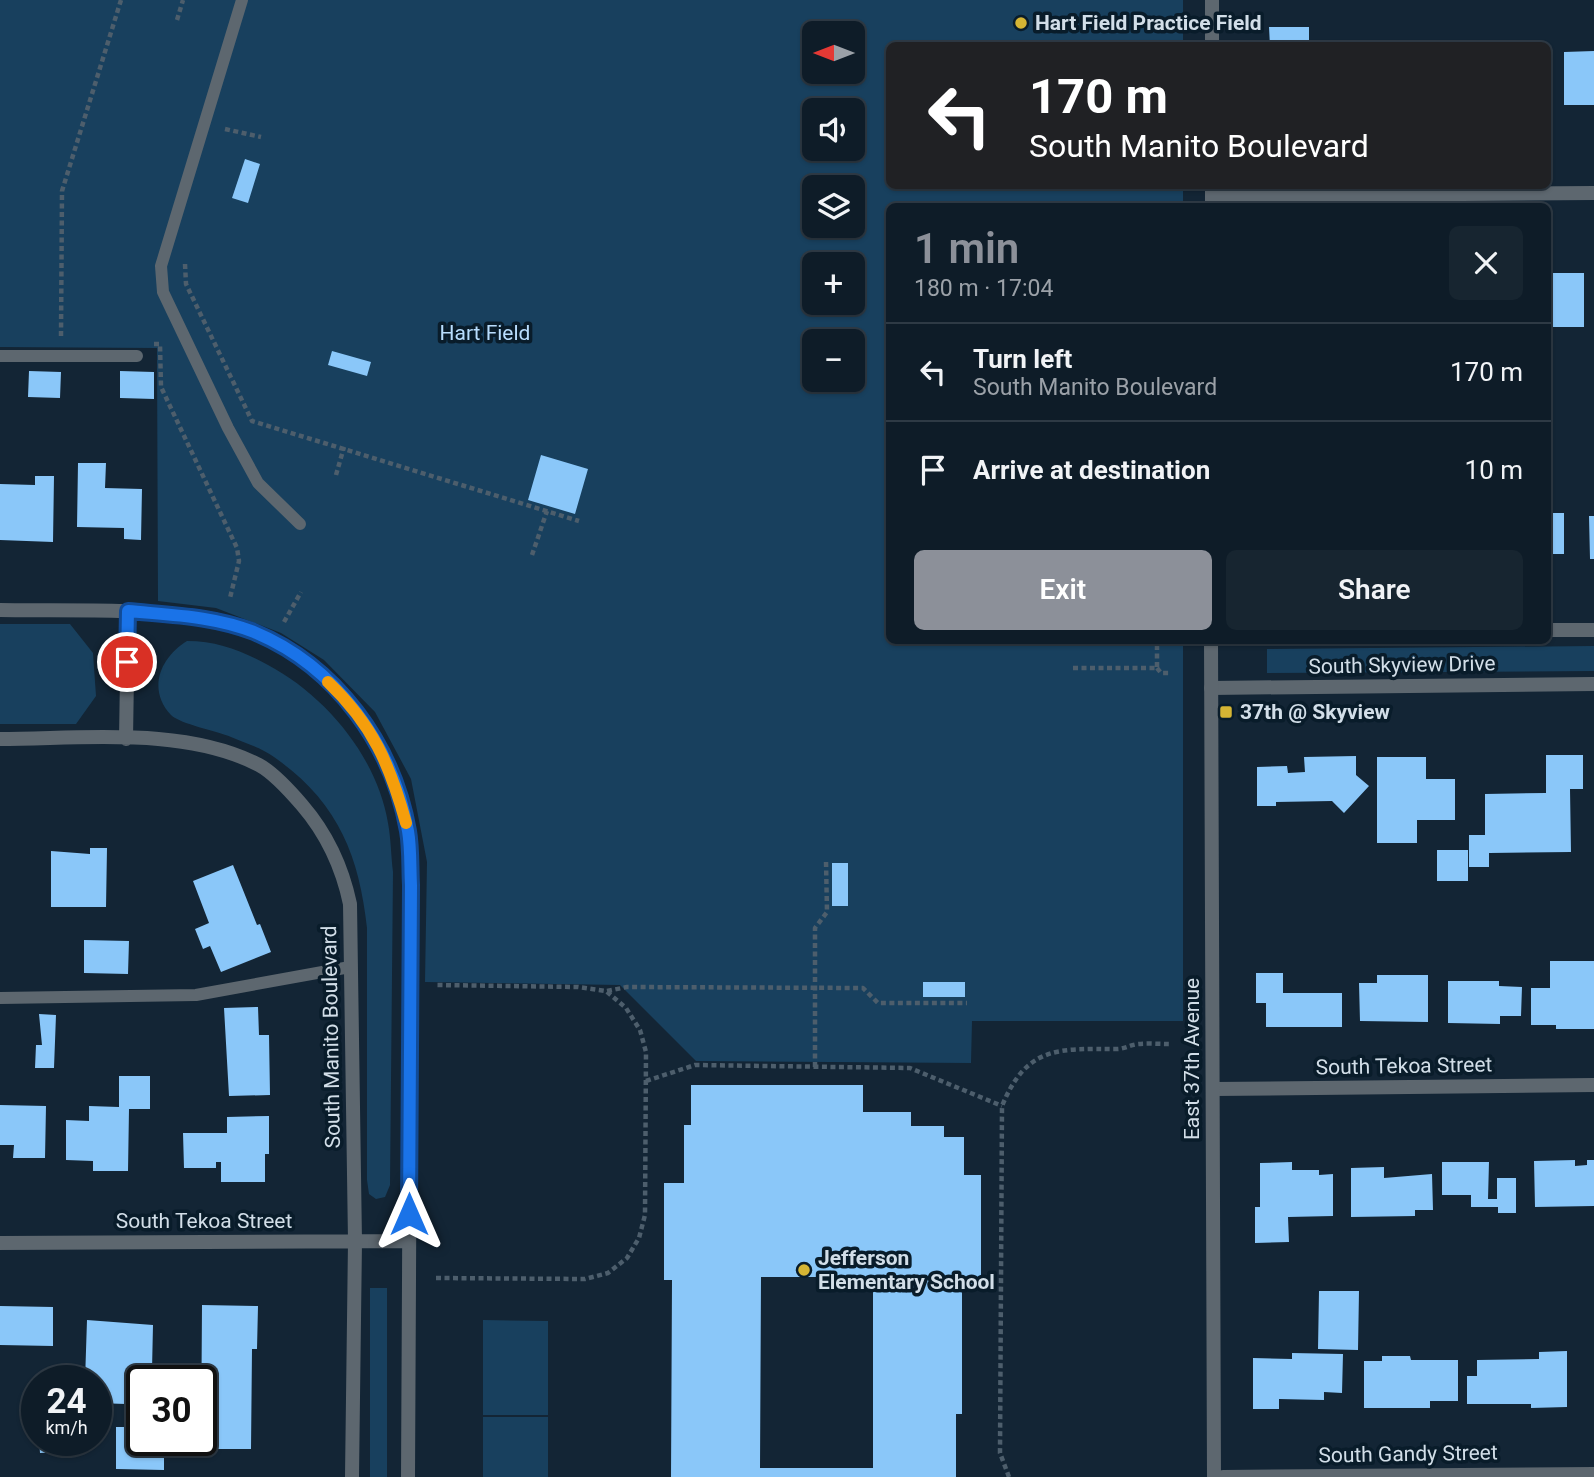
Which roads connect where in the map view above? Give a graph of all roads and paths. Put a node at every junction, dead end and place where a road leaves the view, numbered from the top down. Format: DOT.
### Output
graph roads {
  1 [pos="121,0"];
  2 [pos="183,0"];
  3 [pos="242,0"];
  4 [pos="1212,0"];
  5 [pos="177,20"];
  6 [pos="1212,42"];
  7 [pos="229,116"];
  8 [pos="225,129"];
  9 [pos="261,137"];
  10 [pos="221,142"];
  11 [pos="1594,193"];
  12 [pos="1212,196"];
  13 [pos="185,260"];
  14 [pos="61,343"];
  15 [pos="148,344"];
  16 [pos="0,356"];
  17 [pos="137,356"];
  18 [pos="344,447"];
  19 [pos="336,475"];
  20 [pos="547,511"];
  21 [pos="579,521"];
  22 [pos="300,524"];
  23 [pos="532,555"];
  24 [pos="300,592"];
  25 [pos="230,598"];
  26 [pos="0,610"];
  27 [pos="128,611"];
  28 [pos="284,622"];
  29 [pos="1594,629"];
  30 [pos="1551,630"];
  31 [pos="1157,644"];
  32 [pos="1211,644"];
  33 [pos="1073,668"];
  34 [pos="1157,668"];
  35 [pos="1171,673"];
  36 [pos="1594,684"];
  37 [pos="1211,688"];
  38 [pos="0,739"];
  39 [pos="127,739"];
  40 [pos="826,861"];
  41 [pos="350,967"];
  42 [pos="437,985"];
  43 [pos="815,987"];
  44 [pos="606,991"];
  45 [pos="0,998"];
  46 [pos="967,1003"];
  47 [pos="1170,1044"];
  48 [pos="815,1067"];
  49 [pos="646,1081"];
  50 [pos="1594,1085"];
  51 [pos="1214,1089"];
  52 [pos="1002,1106"];
  53 [pos="355,1241"];
  54 [pos="408,1241"];
  55 [pos="0,1243"];
  56 [pos="436,1278"];
  57 [pos="1594,1474"];
  58 [pos="352,1477"];
  59 [pos="408,1477"];
  60 [pos="1009,1477"];
  61 [pos="1214,1477"];
  62 [pos="1223,1477"];
  1 -- 14 [label="path"];
  2 -- 5 [label="path"];
  3 -- 22 [label="lane"];
  4 -- 6 [label="street"];
  7 -- 8 [label="path"];
  8 -- 9 [label="path"];
  8 -- 10 [label="path"];
  11 -- 12 [label="street"];
  13 -- 18 [label="path"];
  15 -- 25 [label="path"];
  16 -- 17 [label="lane"];
  18 -- 19 [label="path"];
  18 -- 20 [label="path"];
  20 -- 21 [label="path"];
  20 -- 23 [label="path"];
  24 -- 28 [label="path"];
  26 -- 27 [label="street"];
  27 -- 39 [label="street"];
  27 -- 54 [label="street"];
  29 -- 30 [label="street"];
  31 -- 34 [label="path"];
  32 -- 37 [label="street, East 37th Avenue"];
  33 -- 34 [label="path"];
  34 -- 35 [label="path"];
  36 -- 37 [label="street, South Skyview Drive"];
  37 -- 51 [label="street, East 37th Avenue"];
  38 -- 39 [label="street, South Manito Boulevard"];
  39 -- 41 [label="street, South Manito Boulevard"];
  40 -- 43 [label="path"];
  41 -- 45 [label="lane"];
  41 -- 53 [label="street, South Manito Boulevard"];
  42 -- 44 [label="path"];
  43 -- 44 [label="path"];
  43 -- 46 [label="path"];
  43 -- 48 [label="path"];
  44 -- 49 [label="path"];
  47 -- 52 [label="path"];
  48 -- 49 [label="path"];
  48 -- 52 [label="path"];
  49 -- 56 [label="path"];
  50 -- 51 [label="street, South Tekoa Street"];
  51 -- 61 [label="street, East 37th Avenue"];
  52 -- 60 [label="path"];
  53 -- 54 [label="street, South Tekoa Street"];
  53 -- 55 [label="street, South Tekoa Street"];
  53 -- 58 [label="street, South Manito Boulevard"];
  54 -- 59 [label="street"];
  57 -- 62 [label="street, South Gandy Street"];
}
